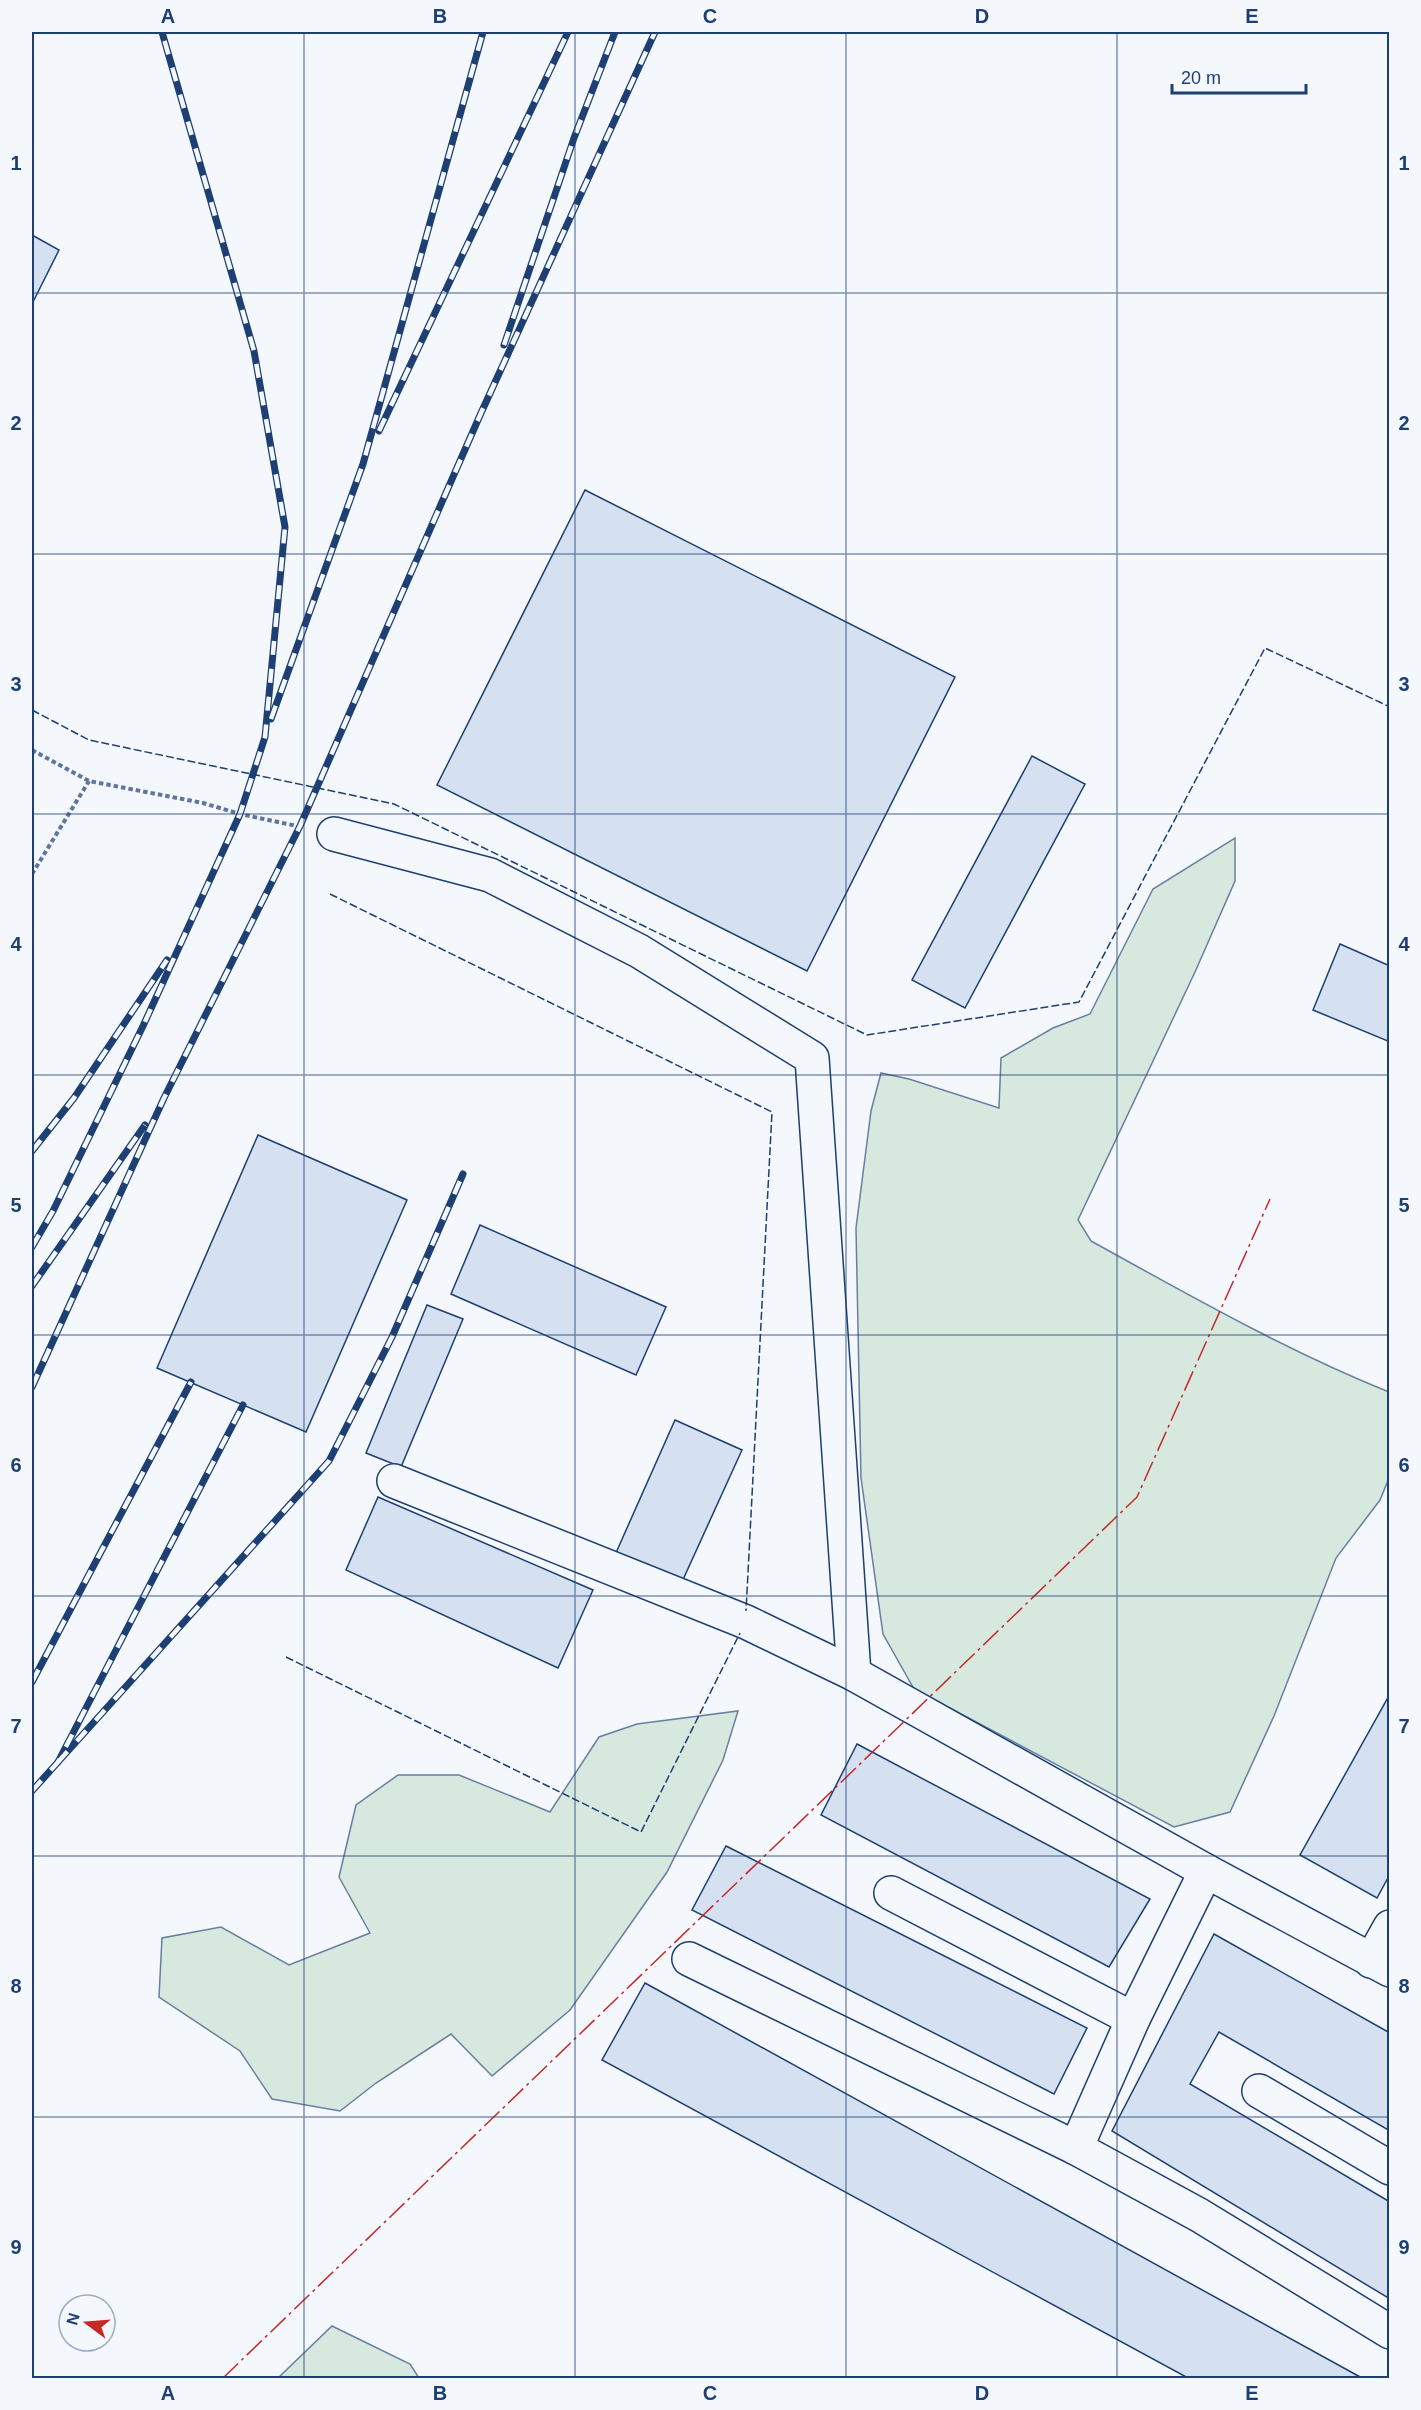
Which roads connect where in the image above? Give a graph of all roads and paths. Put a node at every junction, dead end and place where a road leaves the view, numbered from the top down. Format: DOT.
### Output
graph roads {
  1 [pos="32,750"];
  2 [pos="89,781"];
  3 [pos="334,834"];
  4 [pos="32,874"];
  5 [pos="394,1481"];
  6 [pos="854,1674"];
  7 [pos="1206,1871"];
  8 [pos="891,1893"];
  9 [pos="1389,1927"];
  10 [pos="689,1959"];
  11 [pos="1380,1965"];
  12 [pos="1133,2019"];
  13 [pos="1259,2091"];
  14 [pos="1076,2148"];
  15 [pos="1389,2168"];
  16 [pos="1389,2332"];
  1 -- 2 [label="path"];
  2 -- 3 [label="path"];
  2 -- 4 [label="path"];
  3 -- 6 [label="lane"];
  5 -- 6 [label="lane"];
  6 -- 7 [label="lane"];
  7 -- 11 [label="lane"];
  7 -- 12 [label="lane"];
  8 -- 12 [label="lane"];
  9 -- 11 [label="lane"];
  10 -- 14 [label="lane"];
  12 -- 14 [label="lane"];
  13 -- 15 [label="lane"];
  14 -- 16 [label="lane"];
}
